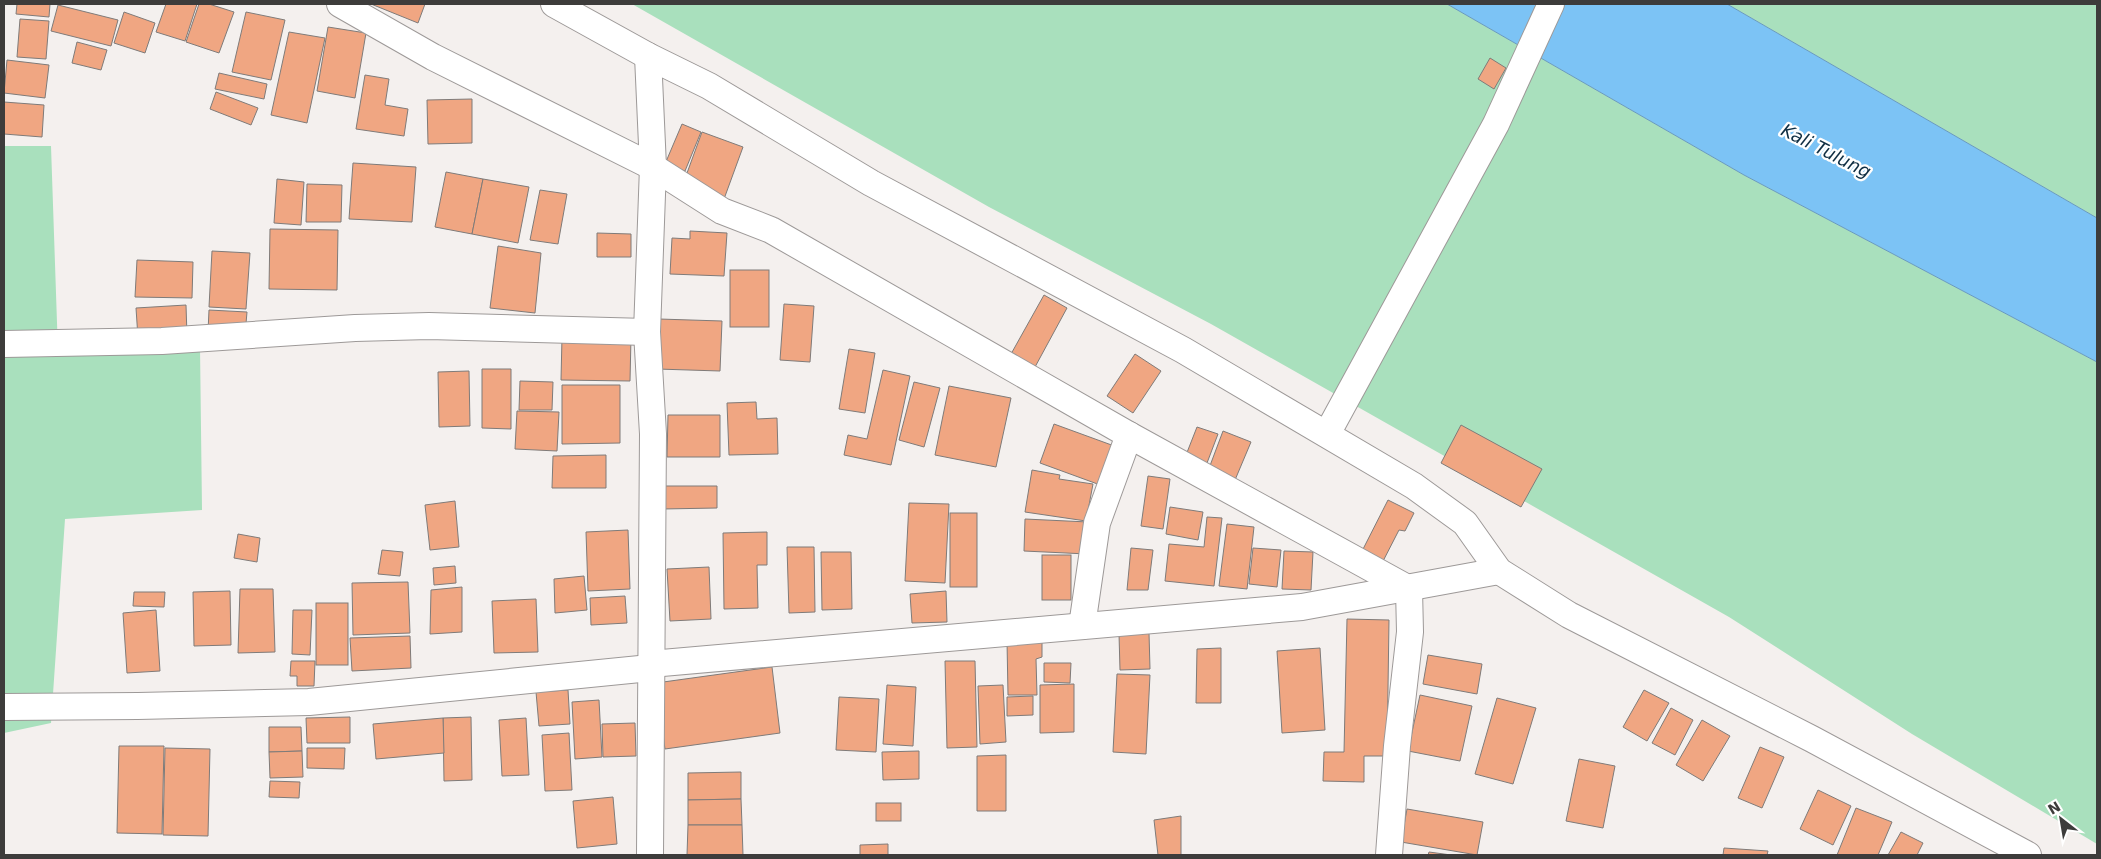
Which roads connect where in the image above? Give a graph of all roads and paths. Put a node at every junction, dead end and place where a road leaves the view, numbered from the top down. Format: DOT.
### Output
graph roads {
  1 [pos="340,4"];
  2 [pos="554,4"];
  3 [pos="1551,4"];
  4 [pos="648,56"];
  5 [pos="653,168"];
  6 [pos="647,332"];
  7 [pos="4,344"];
  8 [pos="1327,434"];
  9 [pos="1129,435"];
  10 [pos="1500,571"];
  11 [pos="1409,589"];
  12 [pos="1082,626"];
  13 [pos="650,668"];
  14 [pos="4,707"];
  15 [pos="650,855"];
  16 [pos="1389,855"];
  17 [pos="2028,855"];
  1 -- 5 [label="street"];
  2 -- 4 [label="street"];
  3 -- 8 [label="street"];
  4 -- 5 [label="street"];
  4 -- 8 [label="street"];
  5 -- 6 [label="street"];
  5 -- 9 [label="street"];
  6 -- 7 [label="street"];
  6 -- 13 [label="street"];
  8 -- 10 [label="street"];
  9 -- 11 [label="street"];
  9 -- 12 [label="street"];
  10 -- 11 [label="street"];
  10 -- 17 [label="street"];
  11 -- 12 [label="street"];
  11 -- 16 [label="street"];
  12 -- 13 [label="street"];
  13 -- 14 [label="street"];
  13 -- 15 [label="street"];
}
